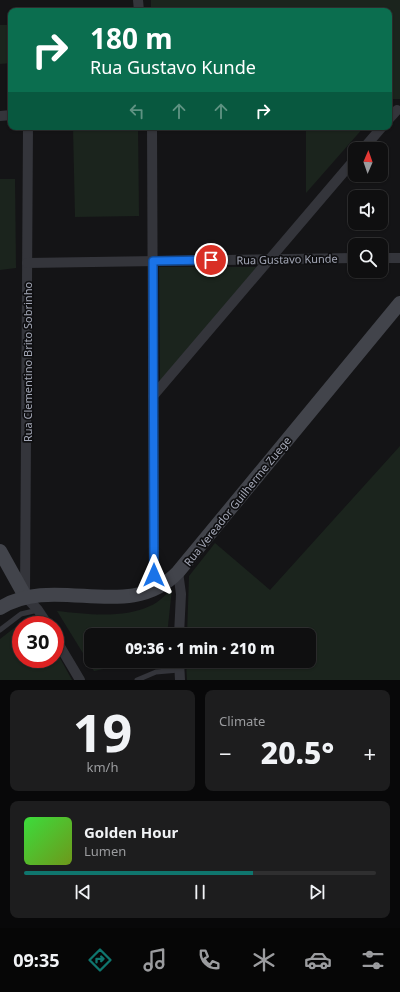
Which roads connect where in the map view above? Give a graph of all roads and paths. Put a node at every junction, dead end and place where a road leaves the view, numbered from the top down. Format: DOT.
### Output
graph roads {
  1 [pos="28,130"];
  2 [pos="152,130"];
  3 [pos="379,130"];
  4 [pos="369,142"];
  5 [pos="348,167"];
  6 [pos="348,258"];
  7 [pos="388,258"];
  8 [pos="400,258"];
  9 [pos="269,260"];
  10 [pos="153,261"];
  11 [pos="27,263"];
  12 [pos="400,302"];
  13 [pos="153,396"];
  14 [pos="0,551"];
  15 [pos="178,572"];
  16 [pos="154,590"];
  17 [pos="25,596"];
  18 [pos="0,608"];
  19 [pos="38,610"];
  20 [pos="42,616"];
  21 [pos="180,628"];
  22 [pos="0,630"];
  23 [pos="64,653"];
  24 [pos="179,670"];
  25 [pos="80,680"];
  26 [pos="137,680"];
  1 -- 11 [label="street, Rua Clementino Brito Sobrinho"];
  2 -- 10 [label="street"];
  3 -- 4 [label="street"];
  5 -- 9 [label="street"];
  6 -- 9 [label="street, Rua Gustavo Kunde"];
  7 -- 8 [label="street"];
  9 -- 10 [label="street, Rua Gustavo Kunde"];
  9 -- 13 [label="street"];
  10 -- 11 [label="street, Rua Gustavo Kunde"];
  10 -- 13 [label="street"];
  11 -- 17 [label="street, Rua Clementino Brito Sobrinho"];
  12 -- 15 [label="main road, Rua Vereador Guilherme Zuege"];
  13 -- 16 [label="street"];
  14 -- 17 [label="main road"];
  15 -- 16 [label="main road, Rua Vereador Guilherme Zuege"];
  15 -- 21 [label="street"];
  16 -- 17 [label="main road, Rua Vereador Guilherme Zuege"];
  17 -- 18 [label="main road, Rua Vereador Guilherme Zuege"];
  17 -- 19 [label="street"];
  19 -- 20 [label="street"];
  19 -- 22 [label="lane"];
  23 -- 25 [label="street"];
  24 -- 26 [label="lane"];
}
